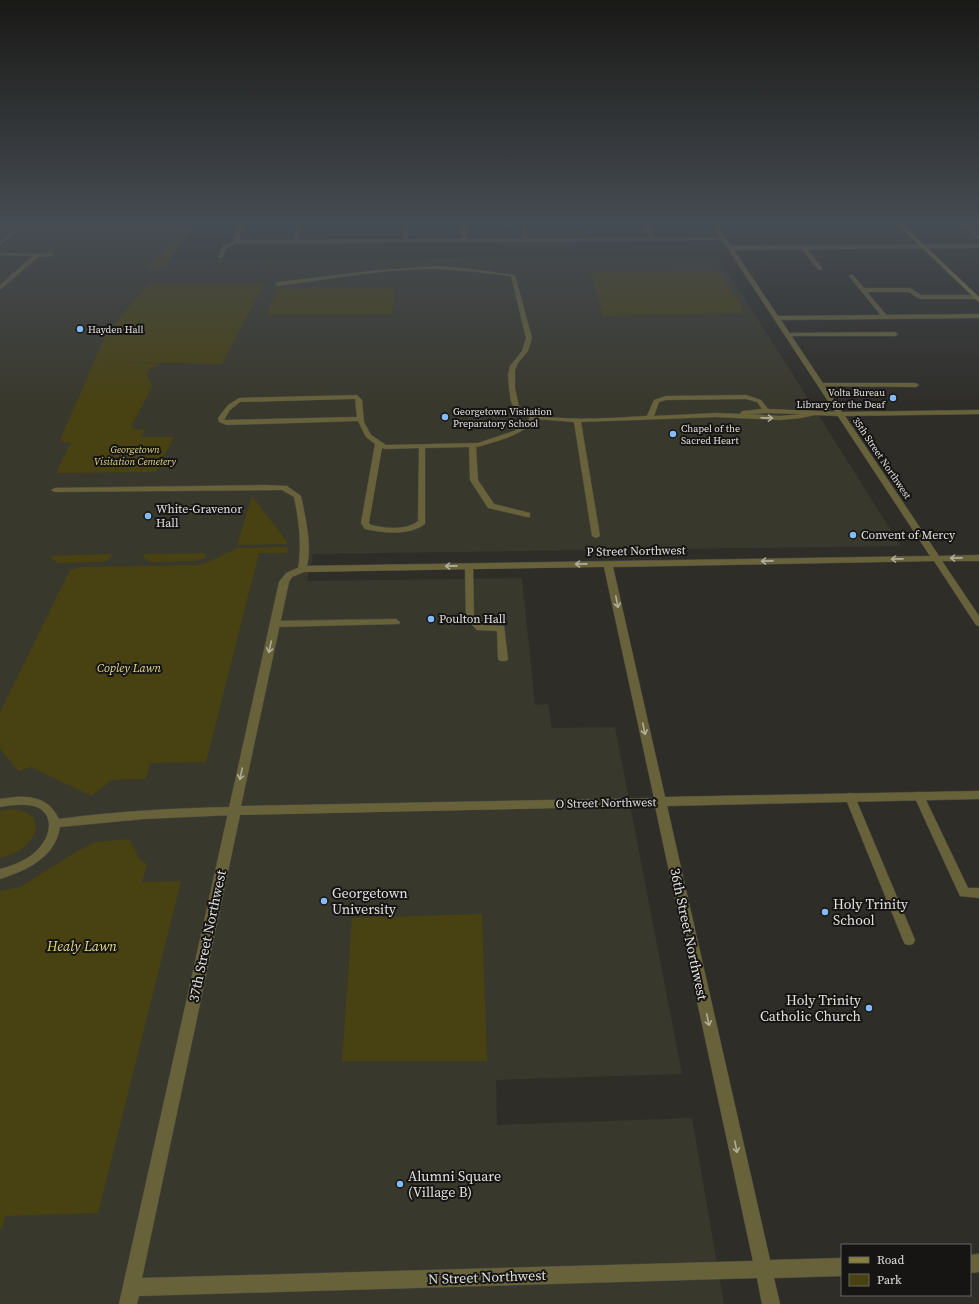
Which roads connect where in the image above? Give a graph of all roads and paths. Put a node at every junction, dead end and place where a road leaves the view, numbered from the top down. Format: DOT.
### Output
graph roads {
  1 [pos="516,285"];
  2 [pos="754,285"];
  3 [pos="858,285"];
  4 [pos="963,285"];
  5 [pos="862,290"];
  6 [pos="977,298"];
  7 [pos="979,316"];
  8 [pos="885,317"];
  9 [pos="776,318"];
  10 [pos="895,334"];
  11 [pos="788,335"];
  12 [pos="821,385"];
  13 [pos="916,385"];
  14 [pos="766,411"];
  15 [pos="979,412"];
  16 [pos="812,414"];
  17 [pos="840,414"];
  18 [pos="728,416"];
  19 [pos="533,418"];
  20 [pos="650,418"];
  21 [pos="360,419"];
  22 [pos="577,419"];
  23 [pos="379,443"];
  24 [pos="472,445"];
  25 [pos="422,446"];
  26 [pos="55,490"];
  27 [pos="527,515"];
  28 [pos="596,536"];
  29 [pos="936,558"];
  30 [pos="979,558"];
  31 [pos="608,564"];
  32 [pos="469,566"];
  33 [pos="297,571"];
  34 [pos="396,622"];
  35 [pos="979,623"];
  36 [pos="275,624"];
  37 [pos="503,659"];
  38 [pos="979,795"];
  39 [pos="919,796"];
  40 [pos="850,798"];
  41 [pos="660,801"];
  42 [pos="0,803"];
  43 [pos="234,811"];
  44 [pos="55,824"];
  45 [pos="0,874"];
  46 [pos="979,893"];
  47 [pos="909,940"];
  48 [pos="841,1268"];
  49 [pos="763,1269"];
  50 [pos="132,1287"];
  51 [pos="128,1304"];
  52 [pos="771,1304"];
  1 -- 19 [label="lane"];
  2 -- 9 [label="street, 35th Street Northwest"];
  3 -- 5 [label="lane"];
  4 -- 6 [label="street"];
  5 -- 6 [label="lane"];
  5 -- 8 [label="lane"];
  7 -- 8 [label="street"];
  8 -- 9 [label="street"];
  9 -- 11 [label="street, 35th Street Northwest"];
  10 -- 11 [label="lane"];
  11 -- 12 [label="street, 35th Street Northwest"];
  12 -- 13 [label="lane"];
  12 -- 17 [label="street, 35th Street Northwest"];
  14 -- 16 [label="lane"];
  14 -- 18 [label="lane"];
  14 -- 20 [label="lane"];
  15 -- 17 [label="street"];
  16 -- 17 [label="lane"];
  18 -- 16 [label="lane, one-way"];
  17 -- 29 [label="street, 35th Street Northwest"];
  18 -- 20 [label="lane"];
  19 -- 22 [label="lane"];
  19 -- 24 [label="lane"];
  20 -- 22 [label="lane"];
  21 -- 21 [label="lane"];
  21 -- 23 [label="lane"];
  22 -- 28 [label="lane"];
  23 -- 25 [label="lane"];
  23 -- 25 [label="lane"];
  24 -- 25 [label="lane"];
  24 -- 27 [label="lane"];
  26 -- 33 [label="lane"];
  30 -- 29 [label="street, P Street Northwest, one-way"];
  29 -- 31 [label="street, P Street Northwest, one-way"];
  29 -- 35 [label="street, 35th Street Northwest"];
  31 -- 32 [label="street, P Street Northwest, one-way"];
  31 -- 41 [label="street, 36th Street Northwest, one-way"];
  32 -- 33 [label="street, P Street Northwest, one-way"];
  32 -- 37 [label="lane"];
  33 -- 36 [label="street, 37th Street Northwest"];
  34 -- 36 [label="lane"];
  36 -- 43 [label="street, 37th Street Northwest, one-way"];
  38 -- 39 [label="street, O Street Northwest"];
  39 -- 40 [label="street, O Street Northwest"];
  39 -- 46 [label="lane"];
  40 -- 41 [label="street, O Street Northwest"];
  40 -- 47 [label="lane"];
  41 -- 43 [label="street, O Street Northwest"];
  41 -- 49 [label="street, 36th Street Northwest, one-way"];
  42 -- 44 [label="lane"];
  43 -- 44 [label="lane"];
  43 -- 50 [label="street, 37th Street Northwest"];
  44 -- 45 [label="lane"];
  48 -- 49 [label="street, N Street Northwest"];
  49 -- 50 [label="street, N Street Northwest"];
  49 -- 52 [label="street, 36th Street Northwest"];
  50 -- 51 [label="street, 37th Street Northwest"];
}
